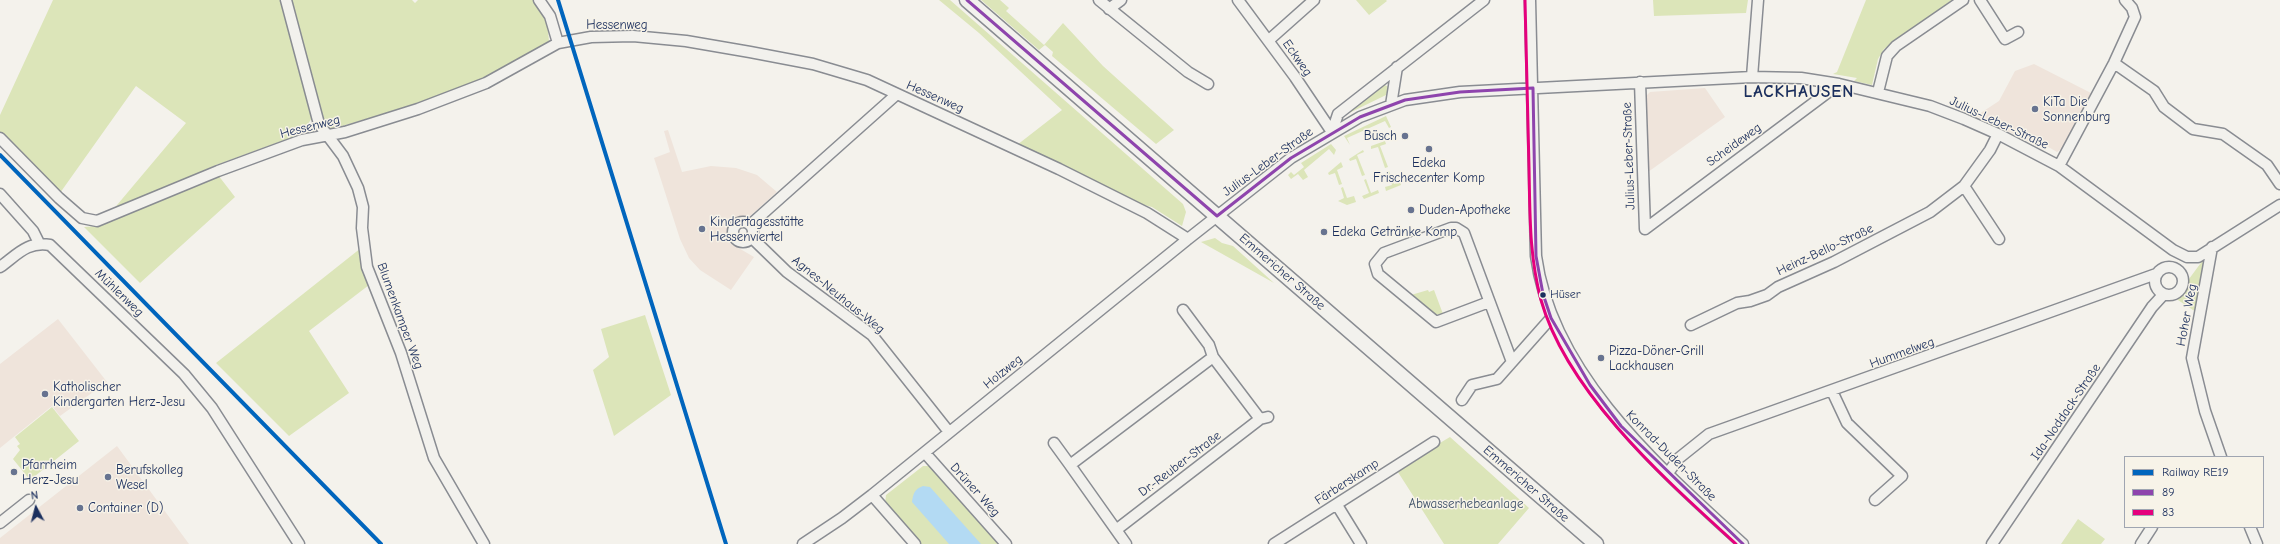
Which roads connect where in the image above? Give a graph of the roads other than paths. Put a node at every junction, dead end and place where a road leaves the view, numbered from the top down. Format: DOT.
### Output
graph roads {
  1 [pos="286,0"];
  2 [pos="539,0"];
  3 [pos="967,0"];
  4 [pos="1099,0"];
  5 [pos="1121,0"];
  6 [pos="1238,0"];
  7 [pos="1314,0"];
  8 [pos="1484,0"];
  9 [pos="1530,0"];
  10 [pos="1758,0"];
  11 [pos="1963,0"];
  12 [pos="1980,0"];
  13 [pos="2124,0"];
  14 [pos="1109,9"];
  15 [pos="2018,32"];
  16 [pos="1269,40"];
  17 [pos="558,43"];
  18 [pos="2114,63"];
  19 [pos="1397,67"];
  20 [pos="1752,77"];
  21 [pos="1640,82"];
  22 [pos="1208,84"];
  23 [pos="1839,84"];
  24 [pos="1533,88"];
  25 [pos="1878,92"];
  26 [pos="896,94"];
  27 [pos="1391,105"];
  28 [pos="1332,132"];
  29 [pos="1998,134"];
  30 [pos="326,135"];
  31 [pos="0,138"];
  32 [pos="2059,166"];
  33 [pos="2280,184"];
  34 [pos="1964,186"];
  35 [pos="0,194"];
  36 [pos="2280,205"];
  37 [pos="1217,216"];
  38 [pos="750,225"];
  39 [pos="1645,229"];
  40 [pos="752,238"];
  41 [pos="1188,238"];
  42 [pos="1999,239"];
  43 [pos="39,242"];
  44 [pos="2212,246"];
  45 [pos="0,268"];
  46 [pos="2156,274"];
  47 [pos="2163,295"];
  48 [pos="1489,302"];
  49 [pos="1183,310"];
  50 [pos="1551,318"];
  51 [pos="1691,325"];
  52 [pos="1214,357"];
  53 [pos="1512,362"];
  54 [pos="1832,391"];
  55 [pos="1462,400"];
  56 [pos="949,432"];
  57 [pos="1434,442"];
  58 [pos="1054,443"];
  59 [pos="925,453"];
  60 [pos="2221,456"];
  61 [pos="1070,465"];
  62 [pos="1668,473"];
  63 [pos="872,495"];
  64 [pos="29,500"];
  65 [pos="1875,500"];
  66 [pos="1337,505"];
  67 [pos="0,523"];
  68 [pos="2151,528"];
  69 [pos="2250,528"];
  70 [pos="1116,530"];
  71 [pos="299,544"];
  72 [pos="484,544"];
  73 [pos="803,544"];
  74 [pos="915,544"];
  75 [pos="1006,544"];
  76 [pos="1126,544"];
  77 [pos="1274,544"];
  78 [pos="1361,544"];
  79 [pos="1596,544"];
  80 [pos="1743,544"];
  81 [pos="1992,544"];
  82 [pos="2141,544"];
  83 [pos="2257,544"];
  1 -- 30 [label="street, Blumenkamper Weg"];
  2 -- 17 [label="street"];
  3 -- 37 [label="main road, Emmericher Straße"];
  4 -- 14 [label="street"];
  5 -- 14 [label="street"];
  6 -- 16 [label="street, Eckweg"];
  7 -- 16 [label="street"];
  8 -- 19 [label="street"];
  9 -- 24 [label="street, Konrad-Duden-Straße"];
  10 -- 20 [label="street"];
  11 -- 25 [label="street"];
  12 -- 15 [label="street"];
  13 -- 18 [label="street"];
  14 -- 22 [label="street"];
  16 -- 28 [label="street, Eckweg"];
  17 -- 26 [label="street, Hessenweg"];
  17 -- 30 [label="street, Hessenweg"];
  18 -- 32 [label="street"];
  18 -- 33 [label="street"];
  19 -- 27 [label="street"];
  19 -- 28 [label="street"];
  20 -- 21 [label="street, Julius-Leber-Straße"];
  20 -- 23 [label="street, Julius-Leber-Straße"];
  21 -- 24 [label="street, Julius-Leber-Straße"];
  21 -- 39 [label="street, Julius-Leber-Straße"];
  23 -- 25 [label="street, Julius-Leber-Straße"];
  23 -- 39 [label="street, Scheideweg"];
  24 -- 27 [label="street, Julius-Leber-Straße"];
  24 -- 50 [label="street, Konrad-Duden-Straße"];
  25 -- 29 [label="street, Julius-Leber-Straße"];
  26 -- 38 [label="street"];
  26 -- 41 [label="street, Hessenweg"];
  27 -- 28 [label="street, Julius-Leber-Straße"];
  28 -- 37 [label="street, Julius-Leber-Straße"];
  29 -- 32 [label="street, Julius-Leber-Straße"];
  29 -- 34 [label="street, Heinz-Bello-Straße"];
  30 -- 31 [label="street, Hessenweg"];
  30 -- 72 [label="street, Blumenkamper Weg"];
  32 -- 44 [label="street, Julius-Leber-Straße"];
  34 -- 42 [label="street"];
  34 -- 51 [label="street, Heinz-Bello-Straße"];
  35 -- 43 [label="street"];
  36 -- 44 [label="street, Julius-Leber-Straße"];
  37 -- 41 [label="street, Holzweg"];
  37 -- 79 [label="main road, Emmericher Straße"];
  38 -- 40 [label="street"];
  38 -- 40 [label="street"];
  40 -- 56 [label="street, Agnes-Neuhaus-Weg"];
  41 -- 56 [label="street, Holzweg"];
  43 -- 45 [label="street"];
  43 -- 71 [label="street, Mühlenweg"];
  44 -- 60 [label="street, Hoher Weg"];
  46 -- 47 [label="street"];
  46 -- 47 [label="street, Ida-Noddack-Straße"];
  46 -- 54 [label="street, Hummelweg"];
  47 -- 81 [label="street, Ida-Noddack-Straße"];
  48 -- 48 [label="street"];
  48 -- 53 [label="street"];
  49 -- 52 [label="street, Dr.-Reuber-Straße"];
  50 -- 53 [label="street"];
  50 -- 62 [label="street, Konrad-Duden-Straße"];
  52 -- 61 [label="street"];
  52 -- 70 [label="street, Dr.-Reuber-Straße"];
  53 -- 55 [label="street"];
  54 -- 62 [label="street, Hummelweg"];
  54 -- 65 [label="street"];
  56 -- 59 [label="street, Holzweg"];
  57 -- 66 [label="street, Färberskamp"];
  58 -- 61 [label="street"];
  59 -- 63 [label="street, Holzweg"];
  59 -- 75 [label="street, Drüner Weg"];
  61 -- 70 [label="street"];
  62 -- 80 [label="street, Konrad-Duden-Straße"];
  63 -- 73 [label="street, Holzweg"];
  63 -- 74 [label="street"];
  64 -- 67 [label="street"];
  66 -- 77 [label="street, Färberskamp"];
  66 -- 78 [label="street"];
  68 -- 82 [label="street"];
  69 -- 83 [label="street"];
  70 -- 76 [label="street"];
}
